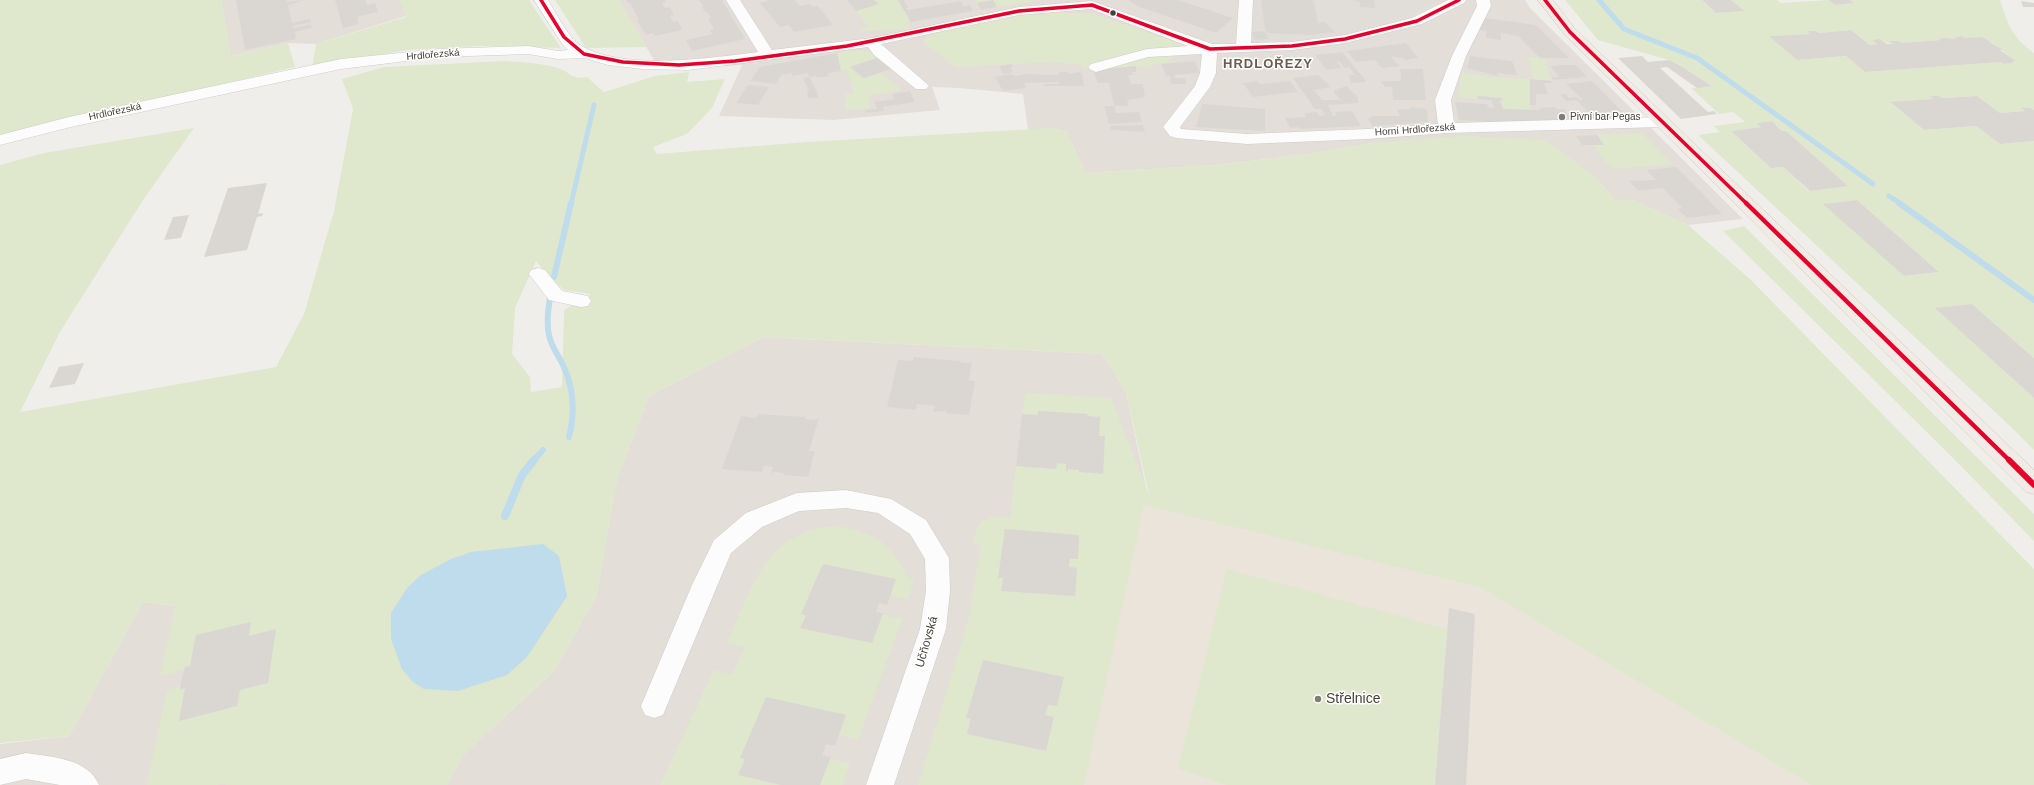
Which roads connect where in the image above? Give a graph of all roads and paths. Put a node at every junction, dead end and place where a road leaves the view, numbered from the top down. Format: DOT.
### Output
graph roads {
  1 [pos="541,0"];
  2 [pos="734,0"];
  3 [pos="1246,0"];
  4 [pos="1459,0"];
  5 [pos="1483,0"];
  6 [pos="1545,0"];
  7 [pos="1091,3"];
  8 [pos="872,42"];
  9 [pos="1243,48"];
  10 [pos="1210,49"];
  11 [pos="585,54"];
  12 [pos="768,56"];
  13 [pos="1096,67"];
  14 [pos="921,86"];
  15 [pos="1661,122"];
  16 [pos="1447,128"];
  17 [pos="0,140"];
  18 [pos="538,274"];
  19 [pos="581,301"];
  20 [pos="2034,485"];
  21 [pos="654,706"];
  22 [pos="0,772"];
  23 [pos="85,785"];
  24 [pos="880,785"];
  1 -- 11 [label="street"];
  2 -- 12 [label="street"];
  3 -- 9 [label="street"];
  4 -- 9 [label="street, Hrdlořezská"];
  5 -- 16 [label="street"];
  6 -- 15 [label="main road"];
  7 -- 8 [label="street, Hrdlořezská"];
  7 -- 10 [label="street, Hrdlořezská"];
  8 -- 12 [label="street, Hrdlořezská"];
  8 -- 14 [label="street"];
  9 -- 10 [label="street, Hrdlořezská"];
  10 -- 13 [label="street, Hrdlořezská"];
  10 -- 16 [label="street, Horní Hrdlořezská"];
  11 -- 12 [label="street, Hrdlořezská"];
  11 -- 17 [label="street, Hrdlořezská"];
  15 -- 16 [label="street, Horní Hrdlořezská"];
  15 -- 20 [label="main road"];
  18 -- 19 [label="street"];
  21 -- 24 [label="street, Učňovská"];
  22 -- 23 [label="street"];
}
